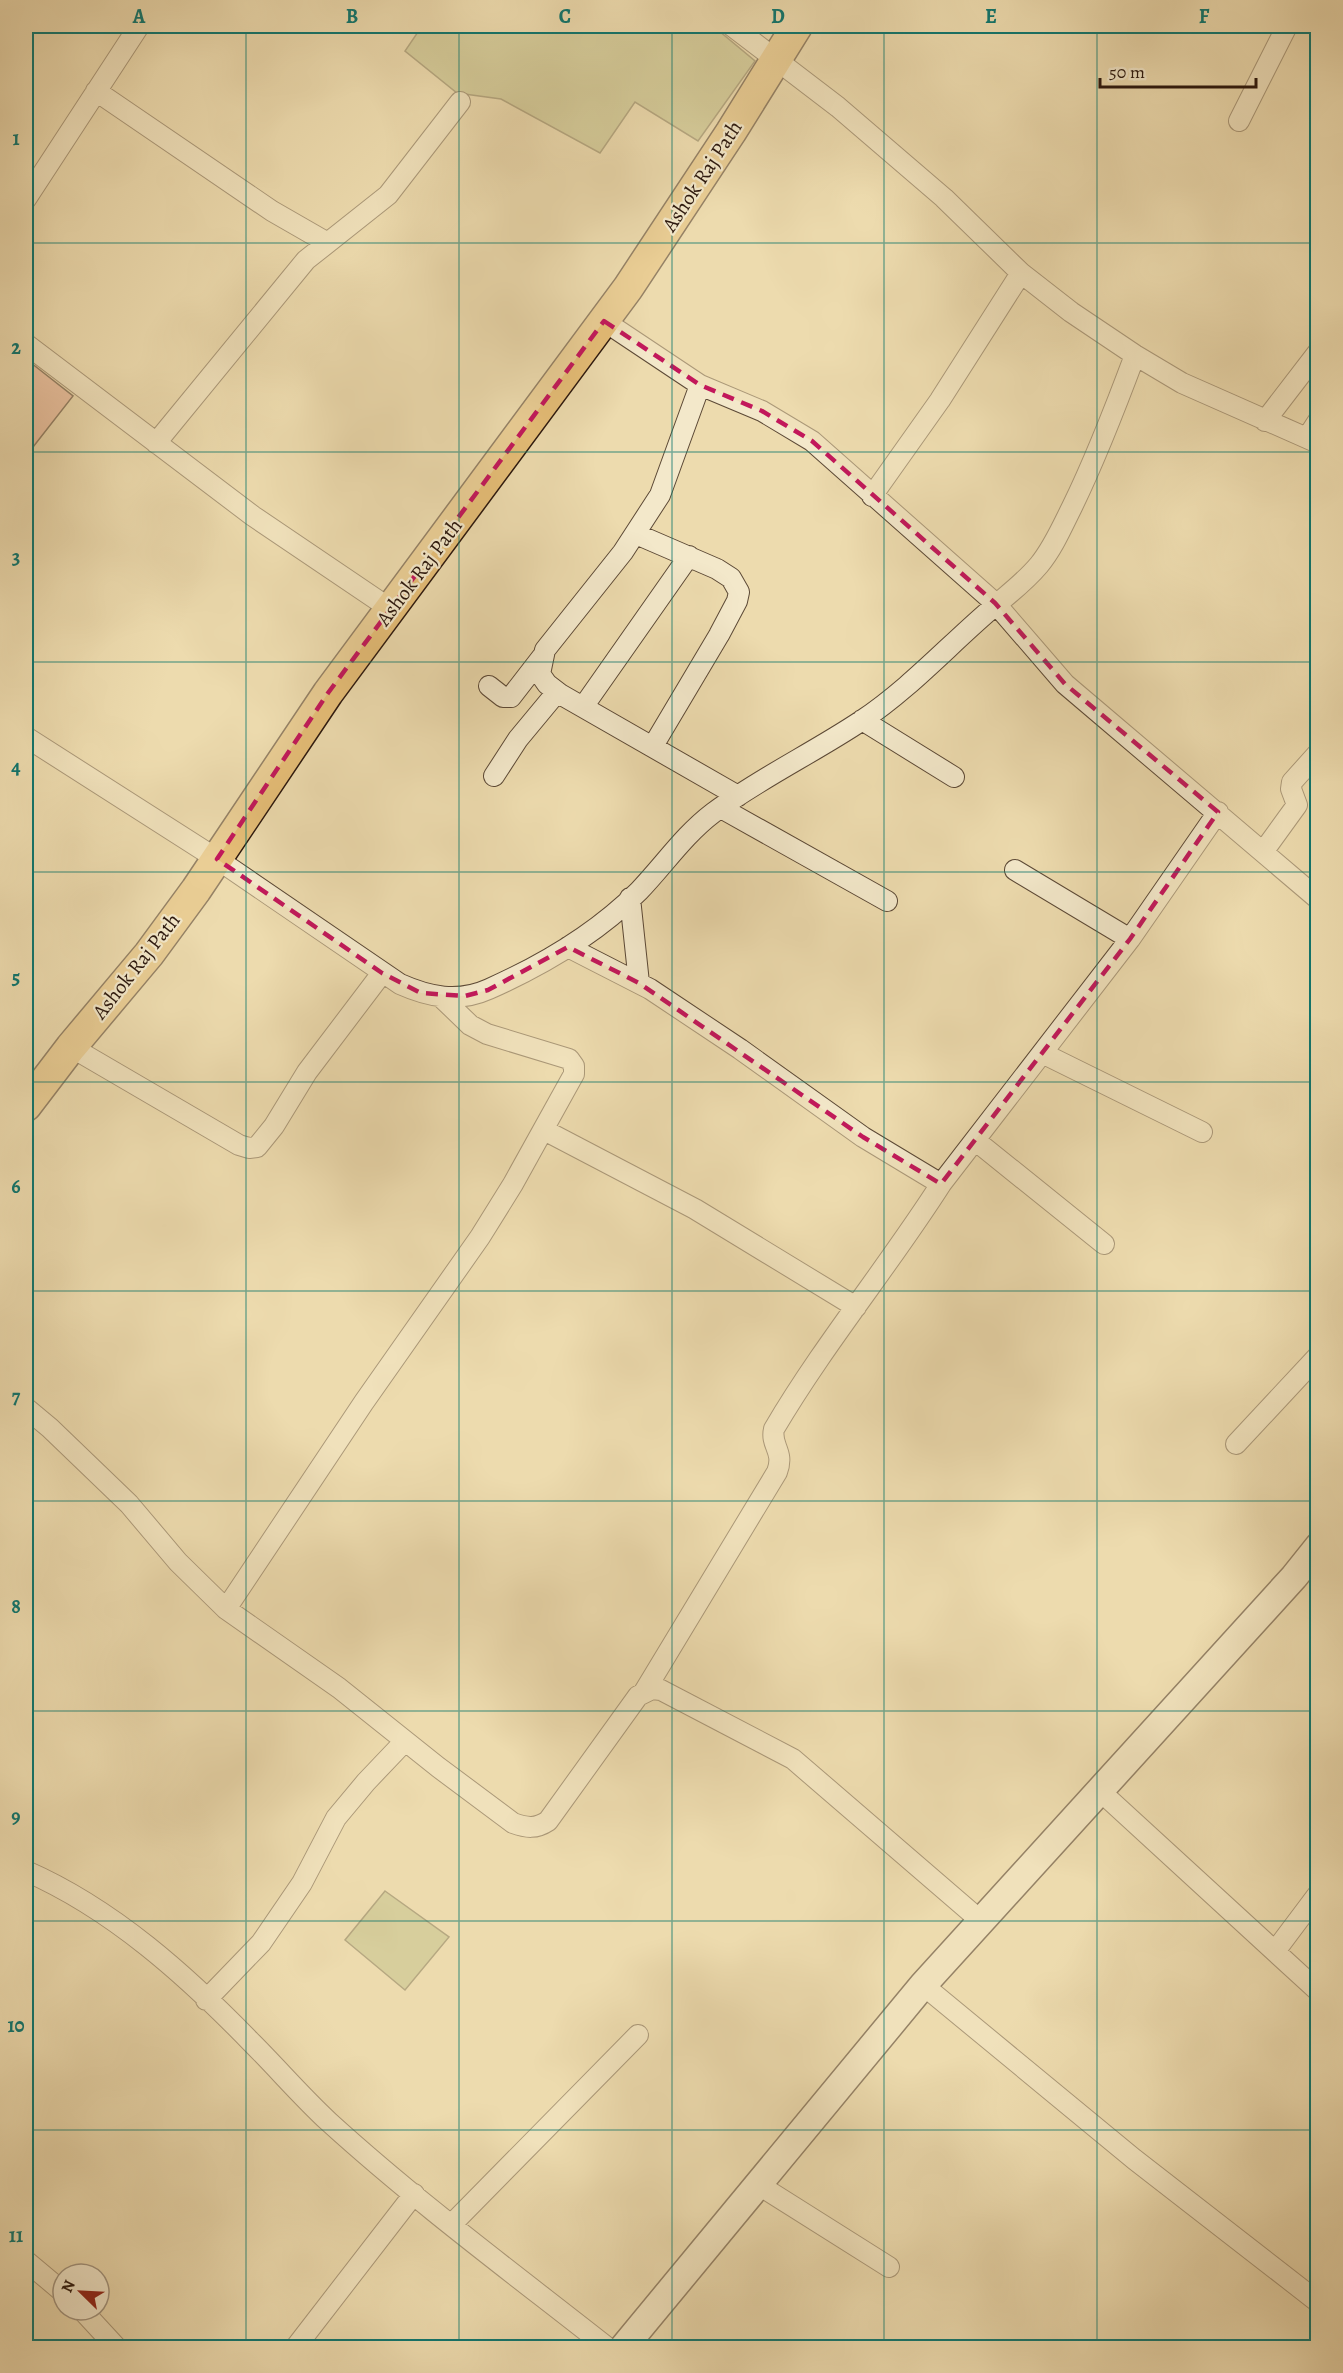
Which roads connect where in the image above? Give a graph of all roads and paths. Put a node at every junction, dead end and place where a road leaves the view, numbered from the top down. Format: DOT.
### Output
graph roads {
  1 [pos="139,26"];
  2 [pos="732,26"];
  3 [pos="797,26"];
  4 [pos="1287,26"];
  5 [pos="776,61"];
  6 [pos="96,91"];
  7 [pos="460,102"];
  8 [pos="1239,121"];
  9 [pos="26,199"];
  10 [pos="326,242"];
  11 [pos="1021,273"];
  12 [pos="604,321"];
  13 [pos="26,344"];
  14 [pos="1317,352"];
  15 [pos="1135,355"];
  16 [pos="700,385"];
  17 [pos="1265,421"];
  18 [pos="1314,434"];
  19 [pos="156,442"];
  20 [pos="872,496"];
  21 [pos="636,534"];
  22 [pos="689,556"];
  23 [pos="997,605"];
  24 [pos="392,610"];
  25 [pos="542,657"];
  26 [pos="489,686"];
  27 [pos="557,692"];
  28 [pos="583,707"];
  29 [pos="862,720"];
  30 [pos="26,737"];
  31 [pos="653,746"];
  32 [pos="1317,753"];
  33 [pos="494,776"];
  34 [pos="954,777"];
  35 [pos="738,795"];
  36 [pos="721,808"];
  37 [pos="1218,812"];
  38 [pos="1263,852"];
  39 [pos="217,859"];
  40 [pos="1016,870"];
  41 [pos="630,898"];
  42 [pos="1317,899"];
  43 [pos="887,901"];
  44 [pos="1130,939"];
  45 [pos="568,947"];
  46 [pos="382,973"];
  47 [pos="639,983"];
  48 [pos="441,997"];
  49 [pos="71,1047"];
  50 [pos="1044,1054"];
  51 [pos="26,1106"];
  52 [pos="544,1130"];
  53 [pos="1202,1132"];
  54 [pos="976,1141"];
  55 [pos="941,1184"];
  56 [pos="1104,1244"];
  57 [pos="856,1307"];
  58 [pos="1317,1356"];
  59 [pos="26,1408"];
  60 [pos="1236,1444"];
  61 [pos="1317,1547"];
  62 [pos="226,1609"];
  63 [pos="644,1692"];
  64 [pos="405,1741"];
  65 [pos="1100,1791"];
  66 [pos="26,1871"];
  67 [pos="1317,1894"];
  68 [pos="981,1921"];
  69 [pos="1276,1950"];
  70 [pos="923,1985"];
  71 [pos="1317,1991"];
  72 [pos="206,2000"];
  73 [pos="638,2035"];
  74 [pos="759,2185"];
  75 [pos="414,2194"];
  76 [pos="451,2225"];
  77 [pos="26,2261"];
  78 [pos="889,2267"];
  79 [pos="51,2282"];
  80 [pos="1317,2302"];
  81 [pos="93,2322"];
  82 [pos="117,2348"];
  83 [pos="295,2348"];
  84 [pos="608,2348"];
  85 [pos="623,2348"];
  1 -- 6 [label="street"];
  2 -- 5 [label="street"];
  3 -- 5 [label="main road, Ashok Raj Path"];
  4 -- 8 [label="street"];
  5 -- 11 [label="street"];
  5 -- 12 [label="main road, Ashok Raj Path"];
  6 -- 9 [label="street"];
  6 -- 10 [label="street"];
  7 -- 10 [label="street"];
  10 -- 19 [label="street"];
  11 -- 15 [label="street"];
  11 -- 20 [label="street"];
  12 -- 16 [label="street"];
  12 -- 24 [label="main road, Ashok Raj Path"];
  13 -- 19 [label="street"];
  14 -- 17 [label="street"];
  15 -- 17 [label="street"];
  15 -- 23 [label="street"];
  16 -- 20 [label="street"];
  16 -- 21 [label="street"];
  17 -- 18 [label="street"];
  19 -- 24 [label="street"];
  20 -- 23 [label="street"];
  21 -- 22 [label="street"];
  21 -- 25 [label="street"];
  22 -- 28 [label="street"];
  22 -- 31 [label="street"];
  23 -- 29 [label="street"];
  23 -- 37 [label="street"];
  24 -- 39 [label="main road, Ashok Raj Path"];
  25 -- 26 [label="street"];
  25 -- 27 [label="street"];
  27 -- 28 [label="street"];
  27 -- 33 [label="street"];
  28 -- 31 [label="street"];
  29 -- 34 [label="street"];
  29 -- 35 [label="street"];
  30 -- 39 [label="street"];
  31 -- 35 [label="street"];
  32 -- 38 [label="street"];
  35 -- 36 [label="street"];
  36 -- 41 [label="street"];
  36 -- 43 [label="street"];
  37 -- 38 [label="street"];
  37 -- 44 [label="street"];
  38 -- 42 [label="street"];
  39 -- 46 [label="street"];
  39 -- 49 [label="main road, Ashok Raj Path"];
  40 -- 44 [label="street"];
  41 -- 45 [label="street"];
  41 -- 47 [label="street"];
  44 -- 50 [label="street"];
  45 -- 47 [label="street"];
  45 -- 48 [label="street"];
  46 -- 48 [label="street"];
  46 -- 49 [label="street"];
  47 -- 55 [label="street"];
  48 -- 52 [label="street"];
  49 -- 51 [label="main road, Ashok Raj Path"];
  50 -- 53 [label="street"];
  50 -- 54 [label="street"];
  52 -- 57 [label="street"];
  52 -- 62 [label="street"];
  54 -- 55 [label="street"];
  54 -- 56 [label="street"];
  55 -- 57 [label="street"];
  57 -- 63 [label="street"];
  58 -- 60 [label="street"];
  59 -- 62 [label="street"];
  61 -- 65 [label="main road"];
  62 -- 64 [label="street"];
  63 -- 64 [label="street"];
  63 -- 68 [label="street"];
  64 -- 72 [label="street"];
  65 -- 68 [label="main road"];
  65 -- 69 [label="street"];
  66 -- 72 [label="street"];
  67 -- 69 [label="street"];
  68 -- 70 [label="main road"];
  69 -- 71 [label="street"];
  70 -- 74 [label="main road"];
  70 -- 80 [label="street"];
  72 -- 75 [label="street"];
  73 -- 76 [label="street"];
  74 -- 78 [label="street"];
  74 -- 85 [label="main road"];
  75 -- 76 [label="street"];
  75 -- 83 [label="street"];
  76 -- 84 [label="street"];
  77 -- 79 [label="street"];
  81 -- 82 [label="street"];
}
